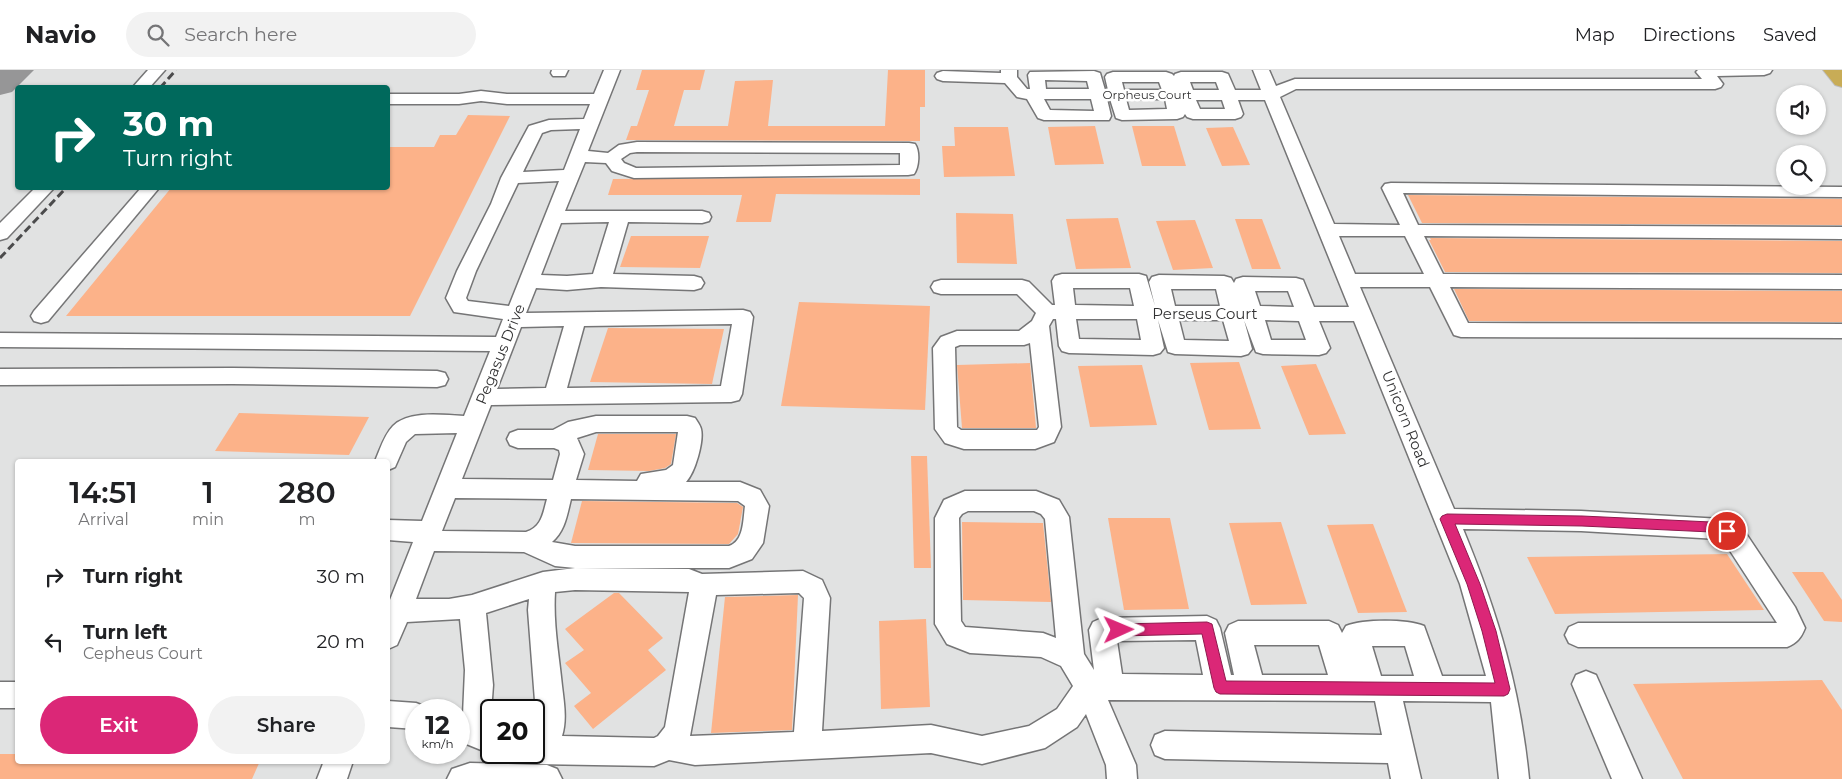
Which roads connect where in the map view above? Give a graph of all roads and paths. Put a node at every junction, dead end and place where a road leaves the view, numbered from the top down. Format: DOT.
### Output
graph roads {
  1 [pos="157,70"];
  2 [pos="612,70"];
  3 [pos="1262,70"];
  4 [pos="1764,70"];
  5 [pos="1833,70"];
  6 [pos="1009,74"];
  7 [pos="943,76"];
  8 [pos="1842,81"];
  9 [pos="143,85"];
  10 [pos="1031,94"];
  11 [pos="1098,94"];
  12 [pos="1117,94"];
  13 [pos="1179,95"];
  14 [pos="1229,95"];
  15 [pos="1272,95"];
  16 [pos="390,99"];
  17 [pos="600,99"];
  18 [pos="1185,114"];
  19 [pos="591,124"];
  20 [pos="771,148"];
  21 [pos="612,158"];
  22 [pos="574,166"];
  23 [pos="768,172"];
  24 [pos="510,178"];
  25 [pos="42,190"];
  26 [pos="148,190"];
  27 [pos="1842,192"];
  28 [pos="620,216"];
  29 [pos="554,217"];
  30 [pos="702,217"];
  31 [pos="1327,230"];
  32 [pos="1410,230"];
  33 [pos="1842,233"];
  34 [pos="0,234"];
  35 [pos="601,280"];
  36 [pos="1348,280"];
  37 [pos="1436,281"];
  38 [pos="528,282"];
  39 [pos="1842,282"];
  40 [pos="694,283"];
  41 [pos="1234,283"];
  42 [pos="941,287"];
  43 [pos="1146,313"];
  44 [pos="1167,313"];
  45 [pos="1242,313"];
  46 [pos="1307,314"];
  47 [pos="1362,314"];
  48 [pos="41,316"];
  49 [pos="514,317"];
  50 [pos="1050,317"];
  51 [pos="576,319"];
  52 [pos="1842,331"];
  53 [pos="0,340"];
  54 [pos="256,341"];
  55 [pos="504,344"];
  56 [pos="232,376"];
  57 [pos="0,377"];
  58 [pos="437,379"];
  59 [pos="482,397"];
  60 [pos="554,397"];
  61 [pos="471,425"];
  62 [pos="518,439"];
  63 [pos="556,439"];
  64 [pos="388,459"];
  65 [pos="563,484"];
  66 [pos="447,488"];
  67 [pos="1447,519"];
  68 [pos="390,530"];
  69 [pos="428,536"];
  70 [pos="526,542"];
  71 [pos="694,582"];
  72 [pos="543,583"];
  73 [pos="472,606"];
  74 [pos="398,611"];
  75 [pos="390,633"];
  76 [pos="1342,633"];
  77 [pos="1578,635"];
  78 [pos="1071,657"];
  79 [pos="1586,684"];
  80 [pos="1100,687"];
  81 [pos="1220,688"];
  82 [pos="1251,688"];
  83 [pos="1368,689"];
  84 [pos="1432,689"];
  85 [pos="1504,689"];
  86 [pos="0,694"];
  87 [pos="15,695"];
  88 [pos="390,714"];
  89 [pos="405,715"];
  90 [pos="475,734"];
  91 [pos="545,738"];
  92 [pos="807,745"];
  93 [pos="1165,745"];
  94 [pos="661,749"];
  95 [pos="545,750"];
  96 [pos="1399,750"];
  97 [pos="337,764"];
  98 [pos="332,779"];
  99 [pos="462,779"];
  100 [pos="547,779"];
  101 [pos="1122,779"];
  102 [pos="1406,779"];
  103 [pos="1514,779"];
  104 [pos="1627,779"];
  1 -- 9 [label="street"];
  2 -- 17 [label="street, Pegasus Drive"];
  3 -- 15 [label="street, Unicorn Road"];
  4 -- 15 [label="street"];
  5 -- 8 [label="highway"];
  6 -- 7 [label="street"];
  6 -- 10 [label="street"];
  10 -- 11 [label="street, Orpheus Court"];
  10 -- 11 [label="street"];
  11 -- 12 [label="street, Orpheus Court"];
  12 -- 13 [label="street, Orpheus Court"];
  12 -- 18 [label="street"];
  13 -- 14 [label="street, Orpheus Court"];
  13 -- 18 [label="street"];
  14 -- 15 [label="street, Orpheus Court"];
  14 -- 18 [label="street"];
  15 -- 31 [label="street, Unicorn Road"];
  16 -- 17 [label="street"];
  17 -- 19 [label="street, Pegasus Drive"];
  19 -- 22 [label="street, Pegasus Drive"];
  19 -- 24 [label="street"];
  20 -- 21 [label="street"];
  20 -- 23 [label="street"];
  20 -- 23 [label="street"];
  21 -- 22 [label="street"];
  21 -- 23 [label="street"];
  22 -- 24 [label="street"];
  22 -- 29 [label="street, Pegasus Drive"];
  24 -- 49 [label="street"];
  25 -- 34 [label="street"];
  26 -- 48 [label="street"];
  27 -- 32 [label="street"];
  28 -- 29 [label="street"];
  28 -- 30 [label="street"];
  28 -- 35 [label="street"];
  29 -- 38 [label="street, Pegasus Drive"];
  31 -- 32 [label="street"];
  31 -- 36 [label="street, Unicorn Road"];
  32 -- 33 [label="street"];
  32 -- 37 [label="street"];
  35 -- 38 [label="street"];
  35 -- 40 [label="street"];
  36 -- 37 [label="street"];
  36 -- 47 [label="street, Unicorn Road"];
  37 -- 39 [label="street"];
  37 -- 52 [label="street"];
  38 -- 49 [label="street, Pegasus Drive"];
  41 -- 44 [label="street"];
  41 -- 45 [label="street"];
  41 -- 46 [label="street"];
  42 -- 50 [label="street"];
  43 -- 44 [label="street, Perseus Court"];
  43 -- 50 [label="street, Perseus Court"];
  43 -- 50 [label="street"];
  43 -- 50 [label="street"];
  44 -- 45 [label="street, Perseus Court"];
  44 -- 45 [label="street"];
  45 -- 46 [label="street, Perseus Court"];
  45 -- 46 [label="street"];
  46 -- 47 [label="street, Perseus Court"];
  47 -- 67 [label="street, Unicorn Road"];
  49 -- 51 [label="street"];
  49 -- 55 [label="street, Pegasus Drive"];
  50 -- 50 [label="street"];
  51 -- 60 [label="street"];
  51 -- 60 [label="street"];
  53 -- 54 [label="street"];
  54 -- 55 [label="street"];
  54 -- 56 [label="street"];
  55 -- 59 [label="street, Pegasus Drive"];
  56 -- 57 [label="street"];
  56 -- 58 [label="street"];
  59 -- 60 [label="street"];
  59 -- 61 [label="street, Pegasus Drive"];
  61 -- 64 [label="street"];
  61 -- 66 [label="street, Pegasus Drive"];
  62 -- 63 [label="street"];
  63 -- 65 [label="street"];
  63 -- 65 [label="street"];
  65 -- 66 [label="street"];
  65 -- 70 [label="street"];
  65 -- 70 [label="street"];
  66 -- 69 [label="street, Pegasus Drive"];
  67 -- 77 [label="street"];
  67 -- 85 [label="street, Unicorn Road"];
  68 -- 69 [label="street"];
  69 -- 70 [label="street"];
  69 -- 74 [label="street, Pegasus Drive"];
  71 -- 72 [label="street"];
  71 -- 92 [label="street"];
  71 -- 94 [label="street"];
  72 -- 73 [label="street"];
  72 -- 91 [label="street"];
  73 -- 74 [label="street"];
  73 -- 90 [label="street"];
  74 -- 75 [label="street, Pegasus Drive"];
  76 -- 82 [label="street"];
  76 -- 83 [label="street"];
  76 -- 84 [label="street"];
  78 -- 78 [label="street"];
  78 -- 80 [label="street"];
  79 -- 104 [label="street"];
  80 -- 81 [label="street"];
  80 -- 81 [label="street"];
  80 -- 92 [label="street"];
  80 -- 101 [label="street"];
  81 -- 82 [label="street"];
  82 -- 83 [label="street"];
  83 -- 84 [label="street"];
  83 -- 96 [label="street"];
  84 -- 85 [label="street"];
  85 -- 103 [label="street, Unicorn Road"];
  86 -- 87 [label="street"];
  88 -- 89 [label="street"];
  92 -- 94 [label="street"];
  93 -- 96 [label="street"];
  94 -- 95 [label="street"];
  96 -- 102 [label="street"];
  97 -- 98 [label="street"];
  99 -- 100 [label="street"];
}
